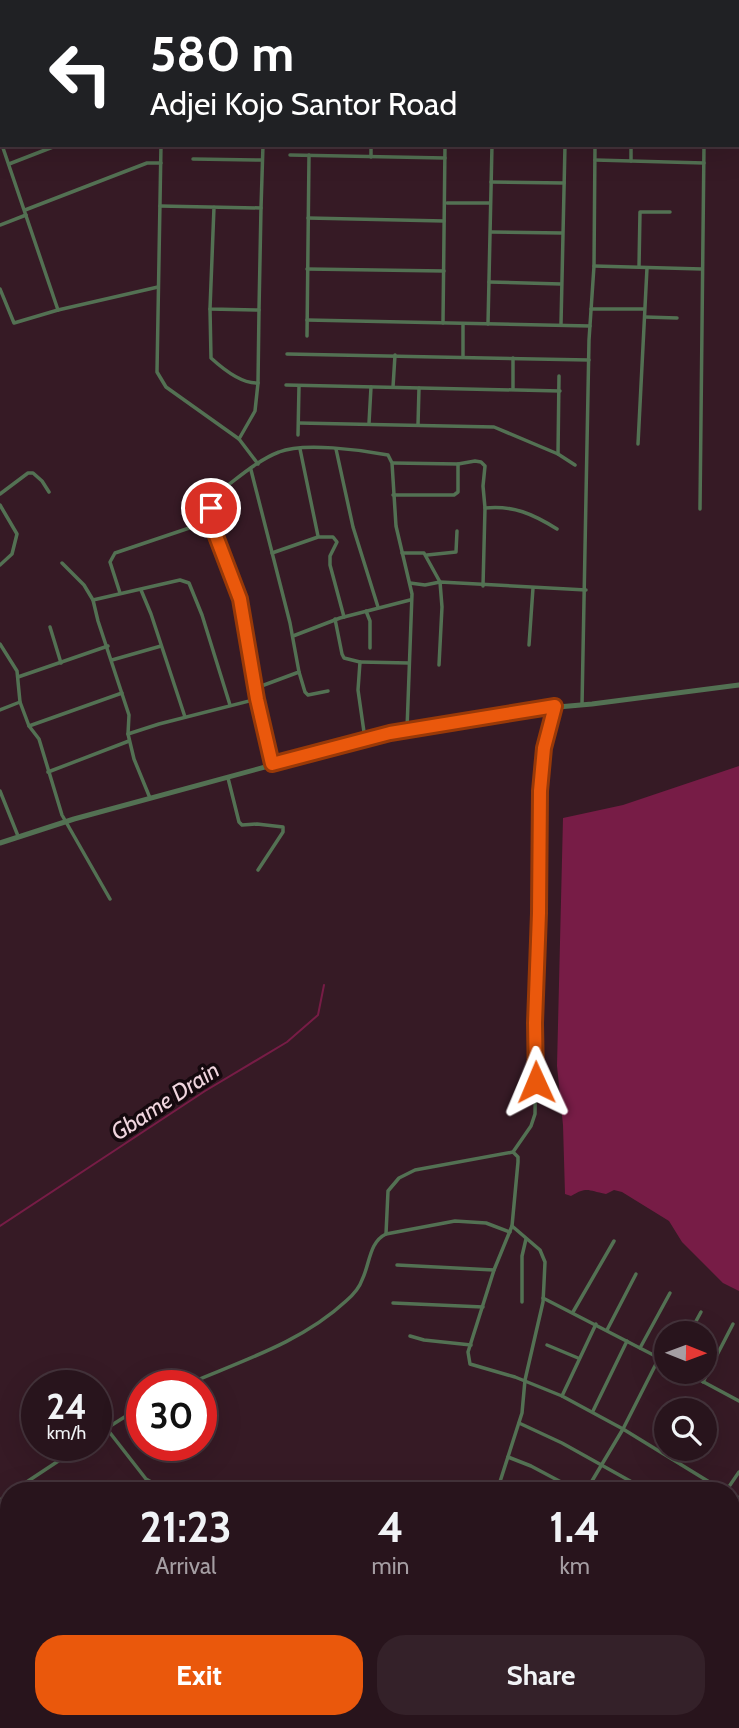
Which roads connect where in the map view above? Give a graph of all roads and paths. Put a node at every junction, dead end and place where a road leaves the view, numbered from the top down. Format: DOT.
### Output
graph roads {
  1 [pos="3,147"];
  2 [pos="53,147"];
  3 [pos="161,147"];
  4 [pos="263,147"];
  5 [pos="371,147"];
  6 [pos="445,147"];
  7 [pos="492,147"];
  8 [pos="565,147"];
  9 [pos="595,147"];
  10 [pos="632,147"];
  11 [pos="704,147"];
  12 [pos="290,155"];
  13 [pos="309,155"];
  14 [pos="370,157"];
  15 [pos="445,158"];
  16 [pos="193,159"];
  17 [pos="262,160"];
  18 [pos="595,160"];
  19 [pos="631,161"];
  20 [pos="161,163"];
  21 [pos="704,163"];
  22 [pos="9,164"];
  23 [pos="491,182"];
  24 [pos="564,183"];
  25 [pos="446,202"];
  26 [pos="490,203"];
  27 [pos="160,205"];
  28 [pos="214,207"];
  29 [pos="261,208"];
  30 [pos="670,212"];
  31 [pos="25,213"];
  32 [pos="308,218"];
  33 [pos="444,221"];
  34 [pos="0,225"];
  35 [pos="491,232"];
  36 [pos="562,233"];
  37 [pos="594,267"];
  38 [pos="639,267"];
  39 [pos="647,268"];
  40 [pos="307,269"];
  41 [pos="702,269"];
  42 [pos="444,271"];
  43 [pos="489,282"];
  44 [pos="562,284"];
  45 [pos="158,287"];
  46 [pos="0,289"];
  47 [pos="210,309"];
  48 [pos="591,309"];
  49 [pos="645,309"];
  50 [pos="58,310"];
  51 [pos="259,310"];
  52 [pos="645,317"];
  53 [pos="677,318"];
  54 [pos="307,320"];
  55 [pos="443,323"];
  56 [pos="463,324"];
  57 [pos="488,324"];
  58 [pos="561,324"];
  59 [pos="590,326"];
  60 [pos="307,337"];
  61 [pos="287,354"];
  62 [pos="395,355"];
  63 [pos="463,357"];
  64 [pos="513,358"];
  65 [pos="589,360"];
  66 [pos="558,376"];
  67 [pos="258,383"];
  68 [pos="286,385"];
  69 [pos="299,386"];
  70 [pos="371,387"];
  71 [pos="393,387"];
  72 [pos="419,388"];
  73 [pos="513,389"];
  74 [pos="560,391"];
  75 [pos="299,422"];
  76 [pos="369,424"];
  77 [pos="418,425"];
  78 [pos="298,435"];
  79 [pos="239,439"];
  80 [pos="638,444"];
  81 [pos="300,449"];
  82 [pos="336,449"];
  83 [pos="558,454"];
  84 [pos="392,463"];
  85 [pos="258,464"];
  86 [pos="458,464"];
  87 [pos="575,465"];
  88 [pos="251,470"];
  89 [pos="49,492"];
  90 [pos="0,494"];
  91 [pos="393,495"];
  92 [pos="0,505"];
  93 [pos="485,508"];
  94 [pos="700,509"];
  95 [pos="213,520"];
  96 [pos="557,529"];
  97 [pos="457,531"];
  98 [pos="318,537"];
  99 [pos="401,553"];
  100 [pos="424,553"];
  101 [pos="272,554"];
  102 [pos="62,563"];
  103 [pos="0,565"];
  104 [pos="440,582"];
  105 [pos="410,583"];
  106 [pos="483,586"];
  107 [pos="533,588"];
  108 [pos="141,590"];
  109 [pos="586,590"];
  110 [pos="120,593"];
  111 [pos="93,600"];
  112 [pos="411,600"];
  113 [pos="377,607"];
  114 [pos="366,611"];
  115 [pos="344,617"];
  116 [pos="335,620"];
  117 [pos="50,627"];
  118 [pos="293,636"];
  119 [pos="0,644"];
  120 [pos="529,645"];
  121 [pos="107,646"];
  122 [pos="161,646"];
  123 [pos="370,649"];
  124 [pos="111,660"];
  125 [pos="360,662"];
  126 [pos="61,663"];
  127 [pos="409,663"];
  128 [pos="439,665"];
  129 [pos="299,672"];
  130 [pos="18,677"];
  131 [pos="739,685"];
  132 [pos="256,688"];
  133 [pos="328,691"];
  134 [pos="122,693"];
  135 [pos="257,699"];
  136 [pos="20,702"];
  137 [pos="230,705"];
  138 [pos="582,705"];
  139 [pos="555,706"];
  140 [pos="0,710"];
  141 [pos="185,717"];
  142 [pos="29,726"];
  143 [pos="407,731"];
  144 [pos="128,734"];
  145 [pos="365,739"];
  146 [pos="129,741"];
  147 [pos="272,764"];
  148 [pos="48,772"];
  149 [pos="228,778"];
  150 [pos="0,791"];
  151 [pos="150,798"];
  152 [pos="66,821"];
  153 [pos="18,836"];
  154 [pos="0,843"];
  155 [pos="258,870"];
  156 [pos="110,899"];
  157 [pos="513,1152"];
  158 [pos="512,1226"];
  159 [pos="510,1232"];
  160 [pos="386,1234"];
  161 [pos="526,1239"];
  162 [pos="614,1241"];
  163 [pos="397,1265"];
  164 [pos="494,1270"];
  165 [pos="636,1274"];
  166 [pos="670,1293"];
  167 [pos="543,1298"];
  168 [pos="522,1302"];
  169 [pos="393,1303"];
  170 [pos="483,1307"];
  171 [pos="573,1312"];
  172 [pos="701,1312"];
  173 [pos="696,1321"];
  174 [pos="596,1324"];
  175 [pos="733,1324"];
  176 [pos="607,1330"];
  177 [pos="410,1336"];
  178 [pos="627,1341"];
  179 [pos="471,1345"];
  180 [pos="547,1345"];
  181 [pos="640,1348"];
  182 [pos="718,1353"];
  183 [pos="654,1355"];
  184 [pos="578,1358"];
  185 [pos="654,1368"];
  186 [pos="217,1372"];
  187 [pos="525,1380"];
  188 [pos="707,1384"];
  189 [pos="562,1396"];
  190 [pos="739,1401"];
  191 [pos="592,1412"];
  192 [pos="519,1423"];
  193 [pos="624,1429"];
  194 [pos="112,1435"];
  195 [pos="508,1457"];
  196 [pos="58,1461"];
  197 [pos="601,1466"];
  198 [pos="27,1482"];
  199 [pos="151,1482"];
  200 [pos="501,1482"];
  201 [pos="561,1482"];
  202 [pos="591,1482"];
  203 [pos="631,1482"];
  204 [pos="710,1482"];
  1 -- 22 [label="street"];
  2 -- 22 [label="street"];
  3 -- 20 [label="street"];
  4 -- 17 [label="street"];
  5 -- 14 [label="street"];
  6 -- 15 [label="street"];
  7 -- 23 [label="street"];
  8 -- 24 [label="street"];
  9 -- 18 [label="street"];
  10 -- 19 [label="street"];
  11 -- 21 [label="street"];
  12 -- 13 [label="street"];
  13 -- 14 [label="street"];
  13 -- 32 [label="street"];
  14 -- 15 [label="street"];
  15 -- 25 [label="street"];
  16 -- 17 [label="street"];
  17 -- 29 [label="street"];
  18 -- 19 [label="street"];
  18 -- 37 [label="street"];
  19 -- 21 [label="street"];
  20 -- 27 [label="street"];
  20 -- 31 [label="street"];
  21 -- 41 [label="street"];
  22 -- 31 [label="street"];
  23 -- 24 [label="street"];
  23 -- 26 [label="street"];
  24 -- 36 [label="street"];
  25 -- 26 [label="street"];
  25 -- 33 [label="street"];
  26 -- 35 [label="street"];
  27 -- 28 [label="street"];
  27 -- 45 [label="street"];
  28 -- 29 [label="street"];
  28 -- 47 [label="street"];
  29 -- 51 [label="street"];
  30 -- 38 [label="street"];
  31 -- 34 [label="street"];
  31 -- 50 [label="street"];
  32 -- 33 [label="street"];
  32 -- 40 [label="street"];
  33 -- 42 [label="street"];
  35 -- 36 [label="street"];
  35 -- 43 [label="street"];
  36 -- 44 [label="street"];
  37 -- 38 [label="street"];
  37 -- 48 [label="street"];
  38 -- 39 [label="street"];
  39 -- 41 [label="street"];
  39 -- 49 [label="street"];
  40 -- 42 [label="street"];
  40 -- 54 [label="street"];
  41 -- 94 [label="street"];
  42 -- 55 [label="street"];
  43 -- 44 [label="street"];
  43 -- 57 [label="street"];
  44 -- 58 [label="street"];
  45 -- 50 [label="street"];
  45 -- 79 [label="street"];
  46 -- 50 [label="street"];
  47 -- 51 [label="street"];
  47 -- 67 [label="street"];
  48 -- 49 [label="street"];
  48 -- 59 [label="street"];
  49 -- 52 [label="street"];
  51 -- 67 [label="street"];
  52 -- 53 [label="street"];
  52 -- 80 [label="street"];
  54 -- 55 [label="street"];
  54 -- 60 [label="street"];
  55 -- 56 [label="street"];
  56 -- 57 [label="street"];
  56 -- 63 [label="street"];
  57 -- 58 [label="street"];
  58 -- 59 [label="street"];
  59 -- 65 [label="street"];
  61 -- 62 [label="street"];
  62 -- 63 [label="street"];
  62 -- 71 [label="street"];
  63 -- 64 [label="street"];
  64 -- 65 [label="street"];
  64 -- 73 [label="street"];
  65 -- 109 [label="street"];
  66 -- 74 [label="street"];
  67 -- 79 [label="street"];
  68 -- 69 [label="street"];
  69 -- 70 [label="street"];
  69 -- 75 [label="street"];
  70 -- 71 [label="street"];
  70 -- 76 [label="street"];
  71 -- 72 [label="street"];
  72 -- 73 [label="street"];
  72 -- 77 [label="street"];
  73 -- 74 [label="street"];
  74 -- 83 [label="street"];
  75 -- 76 [label="street"];
  75 -- 78 [label="street"];
  76 -- 77 [label="street"];
  77 -- 83 [label="street"];
  79 -- 85 [label="street"];
  81 -- 82 [label="street"];
  81 -- 85 [label="street"];
  81 -- 98 [label="street"];
  82 -- 84 [label="street"];
  82 -- 113 [label="street"];
  83 -- 87 [label="street"];
  84 -- 86 [label="street"];
  84 -- 91 [label="street"];
  85 -- 88 [label="street"];
  86 -- 91 [label="street"];
  86 -- 93 [label="street"];
  88 -- 95 [label="street"];
  88 -- 101 [label="street"];
  89 -- 90 [label="street"];
  91 -- 99 [label="street"];
  92 -- 103 [label="street"];
  93 -- 96 [label="street"];
  93 -- 106 [label="street"];
  95 -- 110 [label="street"];
  95 -- 132 [label="street"];
  97 -- 100 [label="street"];
  98 -- 101 [label="street"];
  98 -- 115 [label="street"];
  99 -- 100 [label="street"];
  99 -- 105 [label="street"];
  100 -- 104 [label="street"];
  101 -- 118 [label="street"];
  102 -- 111 [label="street"];
  104 -- 105 [label="street"];
  104 -- 106 [label="street"];
  104 -- 128 [label="street"];
  105 -- 112 [label="street"];
  106 -- 107 [label="street"];
  107 -- 109 [label="street"];
  107 -- 120 [label="street"];
  108 -- 110 [label="street"];
  108 -- 122 [label="street"];
  108 -- 137 [label="street"];
  109 -- 138 [label="street"];
  110 -- 111 [label="street"];
  111 -- 121 [label="street"];
  112 -- 113 [label="street"];
  112 -- 127 [label="street"];
  113 -- 114 [label="street"];
  114 -- 115 [label="street"];
  114 -- 123 [label="street"];
  115 -- 116 [label="street"];
  116 -- 118 [label="street"];
  116 -- 125 [label="street"];
  117 -- 126 [label="street"];
  118 -- 129 [label="street"];
  119 -- 130 [label="street"];
  121 -- 124 [label="street"];
  121 -- 126 [label="street"];
  122 -- 124 [label="street"];
  122 -- 141 [label="street"];
  124 -- 134 [label="street"];
  125 -- 127 [label="street"];
  125 -- 145 [label="street"];
  126 -- 130 [label="street"];
  127 -- 143 [label="street"];
  129 -- 132 [label="street"];
  129 -- 133 [label="street"];
  130 -- 136 [label="street"];
  131 -- 138 [label="street"];
  132 -- 135 [label="street"];
  134 -- 142 [label="street"];
  134 -- 144 [label="street"];
  135 -- 137 [label="street"];
  135 -- 147 [label="street"];
  136 -- 140 [label="street"];
  136 -- 142 [label="street"];
  137 -- 141 [label="street"];
  138 -- 139 [label="street"];
  139 -- 143 [label="street"];
  139 -- 157 [label="street"];
  141 -- 144 [label="street"];
  142 -- 148 [label="street"];
  143 -- 145 [label="street"];
  144 -- 146 [label="street"];
  145 -- 147 [label="street"];
  146 -- 148 [label="street"];
  146 -- 151 [label="street"];
  147 -- 149 [label="street"];
  148 -- 152 [label="street"];
  149 -- 151 [label="street"];
  149 -- 155 [label="street"];
  150 -- 153 [label="street"];
  151 -- 152 [label="street"];
  152 -- 153 [label="street"];
  152 -- 156 [label="street"];
  153 -- 154 [label="street"];
  157 -- 158 [label="street"];
  157 -- 160 [label="street"];
  158 -- 159 [label="street"];
  158 -- 161 [label="street"];
  159 -- 160 [label="street"];
  159 -- 164 [label="street"];
  160 -- 186 [label="street"];
  161 -- 167 [label="street"];
  161 -- 168 [label="street"];
  162 -- 171 [label="street"];
  163 -- 164 [label="street"];
  164 -- 170 [label="street"];
  165 -- 176 [label="street"];
  166 -- 181 [label="street"];
  167 -- 171 [label="street"];
  167 -- 187 [label="street"];
  169 -- 170 [label="street"];
  170 -- 179 [label="street"];
  171 -- 174 [label="street"];
  172 -- 173 [label="street"];
  174 -- 176 [label="street"];
  174 -- 184 [label="street"];
  175 -- 182 [label="street"];
  176 -- 178 [label="street"];
  177 -- 179 [label="street"];
  178 -- 181 [label="street"];
  178 -- 191 [label="street"];
  179 -- 187 [label="street"];
  180 -- 184 [label="street"];
  181 -- 183 [label="street"];
  184 -- 189 [label="street"];
  185 -- 193 [label="street"];
  187 -- 189 [label="street"];
  187 -- 192 [label="street"];
  188 -- 190 [label="street"];
  189 -- 191 [label="street"];
  191 -- 193 [label="street"];
  192 -- 195 [label="street"];
  192 -- 197 [label="street"];
  193 -- 197 [label="street"];
  193 -- 204 [label="street"];
  194 -- 199 [label="street"];
  195 -- 200 [label="street"];
  195 -- 201 [label="street"];
  196 -- 198 [label="street"];
  197 -- 202 [label="street"];
  197 -- 203 [label="street"];
}
